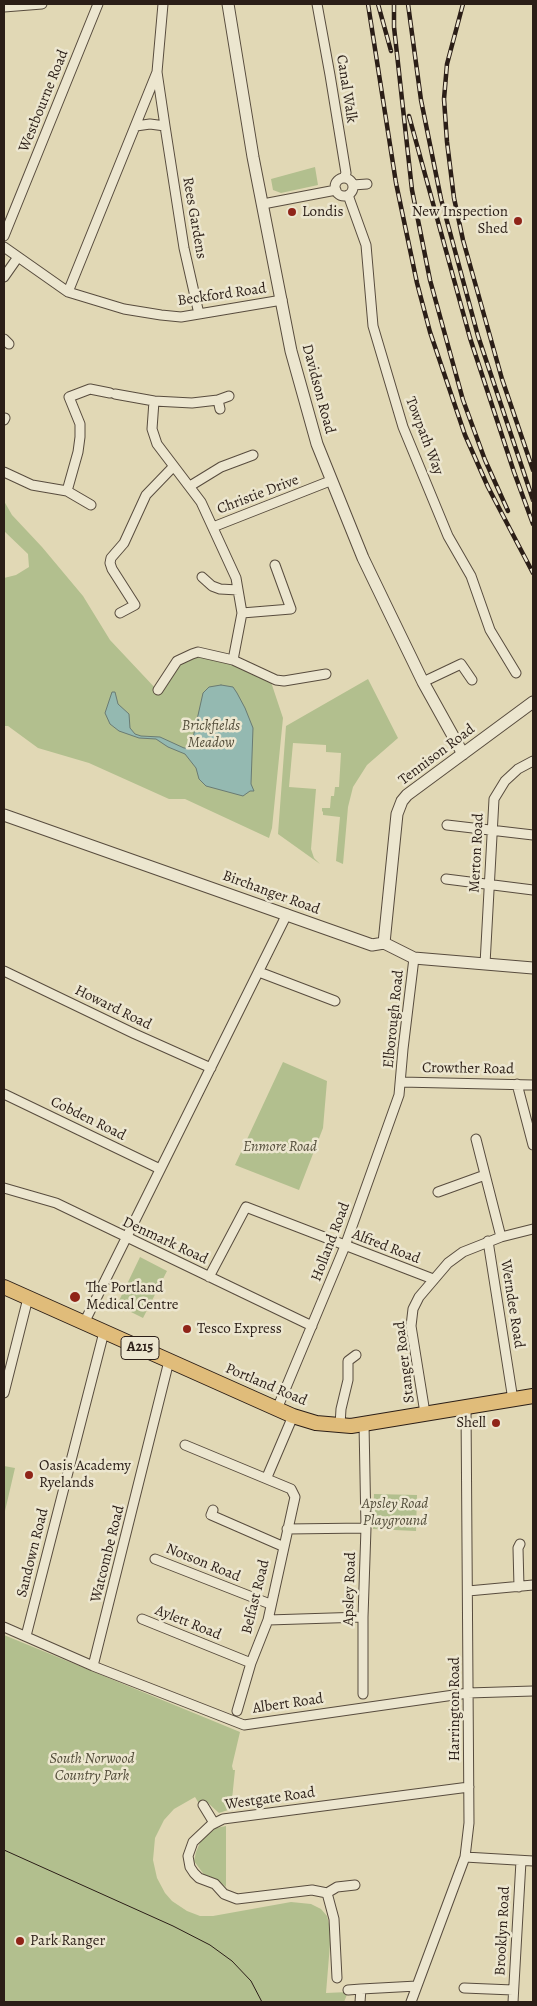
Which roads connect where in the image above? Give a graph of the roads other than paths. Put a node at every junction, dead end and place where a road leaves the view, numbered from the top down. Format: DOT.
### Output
graph roads {
  1 [pos="42,4"];
  2 [pos="98,4"];
  3 [pos="163,4"];
  4 [pos="228,4"];
  5 [pos="317,4"];
  6 [pos="4,7"];
  7 [pos="156,72"];
  8 [pos="136,126"];
  9 [pos="165,126"];
  10 [pos="344,178"];
  11 [pos="367,184"];
  12 [pos="353,185"];
  13 [pos="336,190"];
  14 [pos="348,195"];
  15 [pos="263,204"];
  16 [pos="4,236"];
  17 [pos="4,247"];
  18 [pos="18,257"];
  19 [pos="4,277"];
  20 [pos="68,292"];
  21 [pos="282,300"];
  22 [pos="199,314"];
  23 [pos="229,396"];
  24 [pos="154,401"];
  25 [pos="253,455"];
  26 [pos="172,467"];
  27 [pos="4,472"];
  28 [pos="330,481"];
  29 [pos="190,486"];
  30 [pos="67,491"];
  31 [pos="91,505"];
  32 [pos="213,527"];
  33 [pos="275,566"];
  34 [pos="202,577"];
  35 [pos="238,590"];
  36 [pos="242,612"];
  37 [pos="120,613"];
  38 [pos="233,660"];
  39 [pos="516,673"];
  40 [pos="326,674"];
  41 [pos="472,680"];
  42 [pos="423,682"];
  43 [pos="158,690"];
  44 [pos="533,702"];
  45 [pos="463,754"];
  46 [pos="533,760"];
  47 [pos="4,815"];
  48 [pos="447,824"];
  49 [pos="492,830"];
  50 [pos="533,835"];
  51 [pos="446,879"];
  52 [pos="489,884"];
  53 [pos="533,890"];
  54 [pos="288,914"];
  55 [pos="384,943"];
  56 [pos="414,958"];
  57 [pos="485,964"];
  58 [pos="533,968"];
  59 [pos="4,971"];
  60 [pos="259,972"];
  61 [pos="335,1001"];
  62 [pos="210,1068"];
  63 [pos="401,1082"];
  64 [pos="516,1084"];
  65 [pos="533,1085"];
  66 [pos="4,1094"];
  67 [pos="476,1139"];
  68 [pos="533,1145"];
  69 [pos="160,1169"];
  70 [pos="485,1175"];
  71 [pos="4,1188"];
  72 [pos="438,1192"];
  73 [pos="533,1229"];
  74 [pos="126,1237"];
  75 [pos="501,1237"];
  76 [pos="488,1241"];
  77 [pos="346,1246"];
  78 [pos="210,1277"];
  79 [pos="433,1279"];
  80 [pos="4,1287"];
  81 [pos="28,1298"];
  82 [pos="84,1323"];
  83 [pos="312,1326"];
  84 [pos="104,1332"];
  85 [pos="356,1356"];
  86 [pos="168,1367"];
  87 [pos="4,1393"];
  88 [pos="533,1396"];
  89 [pos="514,1400"];
  90 [pos="466,1407"];
  91 [pos="277,1409"];
  92 [pos="425,1414"];
  93 [pos="293,1416"];
  94 [pos="364,1424"];
  95 [pos="340,1425"];
  96 [pos="185,1445"];
  97 [pos="267,1477"];
  98 [pos="213,1510"];
  99 [pos="286,1528"];
  100 [pos="366,1528"];
  101 [pos="520,1544"];
  102 [pos="282,1546"];
  103 [pos="155,1559"];
  104 [pos="533,1585"];
  105 [pos="519,1587"];
  106 [pos="468,1591"];
  107 [pos="270,1604"];
  108 [pos="363,1617"];
  109 [pos="142,1619"];
  110 [pos="268,1620"];
  111 [pos="4,1627"];
  112 [pos="26,1636"];
  113 [pos="251,1663"];
  114 [pos="93,1666"];
  115 [pos="533,1691"];
  116 [pos="468,1693"];
  117 [pos="363,1694"];
  118 [pos="237,1711"];
  119 [pos="469,1787"];
  120 [pos="203,1805"];
  121 [pos="214,1823"];
  122 [pos="465,1857"];
  123 [pos="521,1861"];
  124 [pos="533,1861"];
  125 [pos="355,1885"];
  126 [pos="327,1893"];
  127 [pos="337,1978"];
  128 [pos="418,1986"];
  129 [pos="464,1988"];
  130 [pos="361,1989"];
  131 [pos="348,1990"];
  132 [pos="513,1990"];
  133 [pos="360,2002"];
  134 [pos="411,2002"];
  135 [pos="513,2002"];
  1 -- 6 [label="street"];
  2 -- 16 [label="street, Westbourne Road"];
  3 -- 7 [label="street, Rees Gardens"];
  4 -- 15 [label="street, Davidson Road"];
  5 -- 10 [label="street, Canal Walk"];
  7 -- 8 [label="street, Rees Gardens"];
  7 -- 9 [label="street, Rees Gardens"];
  8 -- 9 [label="street"];
  8 -- 20 [label="street, Rees Gardens"];
  9 -- 22 [label="street, Rees Gardens"];
  10 -- 12 [label="street"];
  10 -- 13 [label="street"];
  11 -- 12 [label="street"];
  12 -- 14 [label="street"];
  13 -- 14 [label="street"];
  13 -- 15 [label="street"];
  14 -- 39 [label="street, Towpath Way"];
  15 -- 21 [label="street, Davidson Road"];
  17 -- 18 [label="street, Beckford Road"];
  18 -- 19 [label="street"];
  18 -- 20 [label="street, Beckford Road"];
  20 -- 22 [label="street, Beckford Road"];
  21 -- 22 [label="street, Beckford Road"];
  21 -- 28 [label="street, Davidson Road"];
  23 -- 24 [label="street"];
  24 -- 26 [label="street"];
  24 -- 30 [label="street"];
  25 -- 29 [label="street"];
  26 -- 29 [label="street"];
  26 -- 37 [label="street"];
  27 -- 30 [label="street"];
  28 -- 32 [label="street, Christie Drive"];
  28 -- 42 [label="street, Davidson Road"];
  29 -- 32 [label="street"];
  30 -- 31 [label="street"];
  32 -- 35 [label="street, Christie Drive"];
  33 -- 36 [label="street"];
  34 -- 35 [label="street"];
  35 -- 36 [label="street, Christie Drive"];
  36 -- 38 [label="street, Christie Drive"];
  38 -- 40 [label="street"];
  38 -- 43 [label="street"];
  41 -- 42 [label="street"];
  42 -- 45 [label="street, Davidson Road"];
  44 -- 45 [label="street, Tennison Road"];
  45 -- 55 [label="street, Tennison Road"];
  46 -- 49 [label="street, Merton Road"];
  47 -- 54 [label="street, Birchanger Road"];
  48 -- 49 [label="street"];
  49 -- 50 [label="street"];
  49 -- 52 [label="street, Merton Road"];
  51 -- 52 [label="street"];
  52 -- 53 [label="street"];
  52 -- 57 [label="street, Merton Road"];
  54 -- 55 [label="street, Birchanger Road"];
  54 -- 60 [label="street"];
  55 -- 56 [label="street, Birchanger Road"];
  56 -- 57 [label="street, Birchanger Road"];
  56 -- 63 [label="street, Elborough Road"];
  57 -- 58 [label="street, Birchanger Road"];
  59 -- 62 [label="street, Howard Road"];
  60 -- 61 [label="street"];
  60 -- 62 [label="street"];
  62 -- 69 [label="street"];
  63 -- 64 [label="street, Crowther Road"];
  63 -- 77 [label="street, Holland Road"];
  64 -- 65 [label="street, Crowther Road"];
  64 -- 68 [label="street"];
  66 -- 69 [label="street, Cobden Road"];
  67 -- 70 [label="street"];
  69 -- 74 [label="street"];
  70 -- 72 [label="street"];
  70 -- 75 [label="street"];
  71 -- 74 [label="street, Denmark Road"];
  73 -- 75 [label="street, Stanger Road"];
  74 -- 78 [label="street, Denmark Road"];
  74 -- 82 [label="street"];
  75 -- 76 [label="street, Stanger Road"];
  76 -- 79 [label="street, Stanger Road"];
  76 -- 89 [label="street, Werndee Road"];
  77 -- 78 [label="street, Alfred Road"];
  77 -- 79 [label="street, Alfred Road"];
  77 -- 83 [label="street, Holland Road"];
  78 -- 83 [label="street, Denmark Road"];
  79 -- 92 [label="street, Stanger Road"];
  80 -- 81 [label="main road, Portland Road / A215"];
  81 -- 82 [label="main road, Portland Road / A215"];
  81 -- 87 [label="street"];
  82 -- 84 [label="main road, Portland Road / A215"];
  83 -- 91 [label="street, Holland Road"];
  84 -- 86 [label="main road, Portland Road / A215"];
  84 -- 112 [label="street, Sandown Road"];
  85 -- 95 [label="street"];
  86 -- 91 [label="main road, Portland Road / A215"];
  86 -- 114 [label="street, Watcombe Road"];
  88 -- 89 [label="main road, Portland Road / A215"];
  89 -- 90 [label="main road, Portland Road / A215"];
  90 -- 92 [label="main road, Portland Road / A215"];
  90 -- 106 [label="street, Harrington Road"];
  91 -- 93 [label="main road, Portland Road / A215"];
  92 -- 94 [label="main road, Portland Road / A215"];
  93 -- 95 [label="main road, Portland Road / A215"];
  93 -- 97 [label="street"];
  94 -- 95 [label="main road, Portland Road / A215"];
  94 -- 100 [label="street, Apsley Road"];
  96 -- 97 [label="street"];
  97 -- 99 [label="street, Belfast Road"];
  98 -- 102 [label="street"];
  99 -- 100 [label="street"];
  99 -- 102 [label="street, Belfast Road"];
  100 -- 108 [label="street, Apsley Road"];
  101 -- 105 [label="street"];
  102 -- 107 [label="street, Belfast Road"];
  103 -- 107 [label="street, Notson Road"];
  104 -- 105 [label="street"];
  105 -- 106 [label="street"];
  106 -- 116 [label="street, Harrington Road"];
  107 -- 110 [label="street, Belfast Road"];
  108 -- 110 [label="street"];
  108 -- 117 [label="street, Apsley Road"];
  109 -- 113 [label="street, Aylett Road"];
  110 -- 113 [label="street, Belfast Road"];
  111 -- 112 [label="street, Albert Road"];
  112 -- 114 [label="street, Albert Road"];
  113 -- 118 [label="street, Belfast Road"];
  114 -- 116 [label="street, Albert Road"];
  115 -- 116 [label="street, Albert Road"];
  116 -- 119 [label="street, Harrington Road"];
  119 -- 121 [label="street, Westgate Road"];
  119 -- 122 [label="street, Harrington Road"];
  120 -- 121 [label="street"];
  121 -- 126 [label="street, Westgate Road"];
  122 -- 123 [label="street"];
  122 -- 128 [label="street, Harrington Road"];
  123 -- 124 [label="street"];
  123 -- 132 [label="street, Brooklyn Road"];
  125 -- 126 [label="street"];
  126 -- 127 [label="street"];
  128 -- 130 [label="street"];
  128 -- 134 [label="street, Harrington Road"];
  129 -- 132 [label="street"];
  130 -- 131 [label="street"];
  130 -- 133 [label="street"];
  132 -- 135 [label="street, Brooklyn Road"];
}
